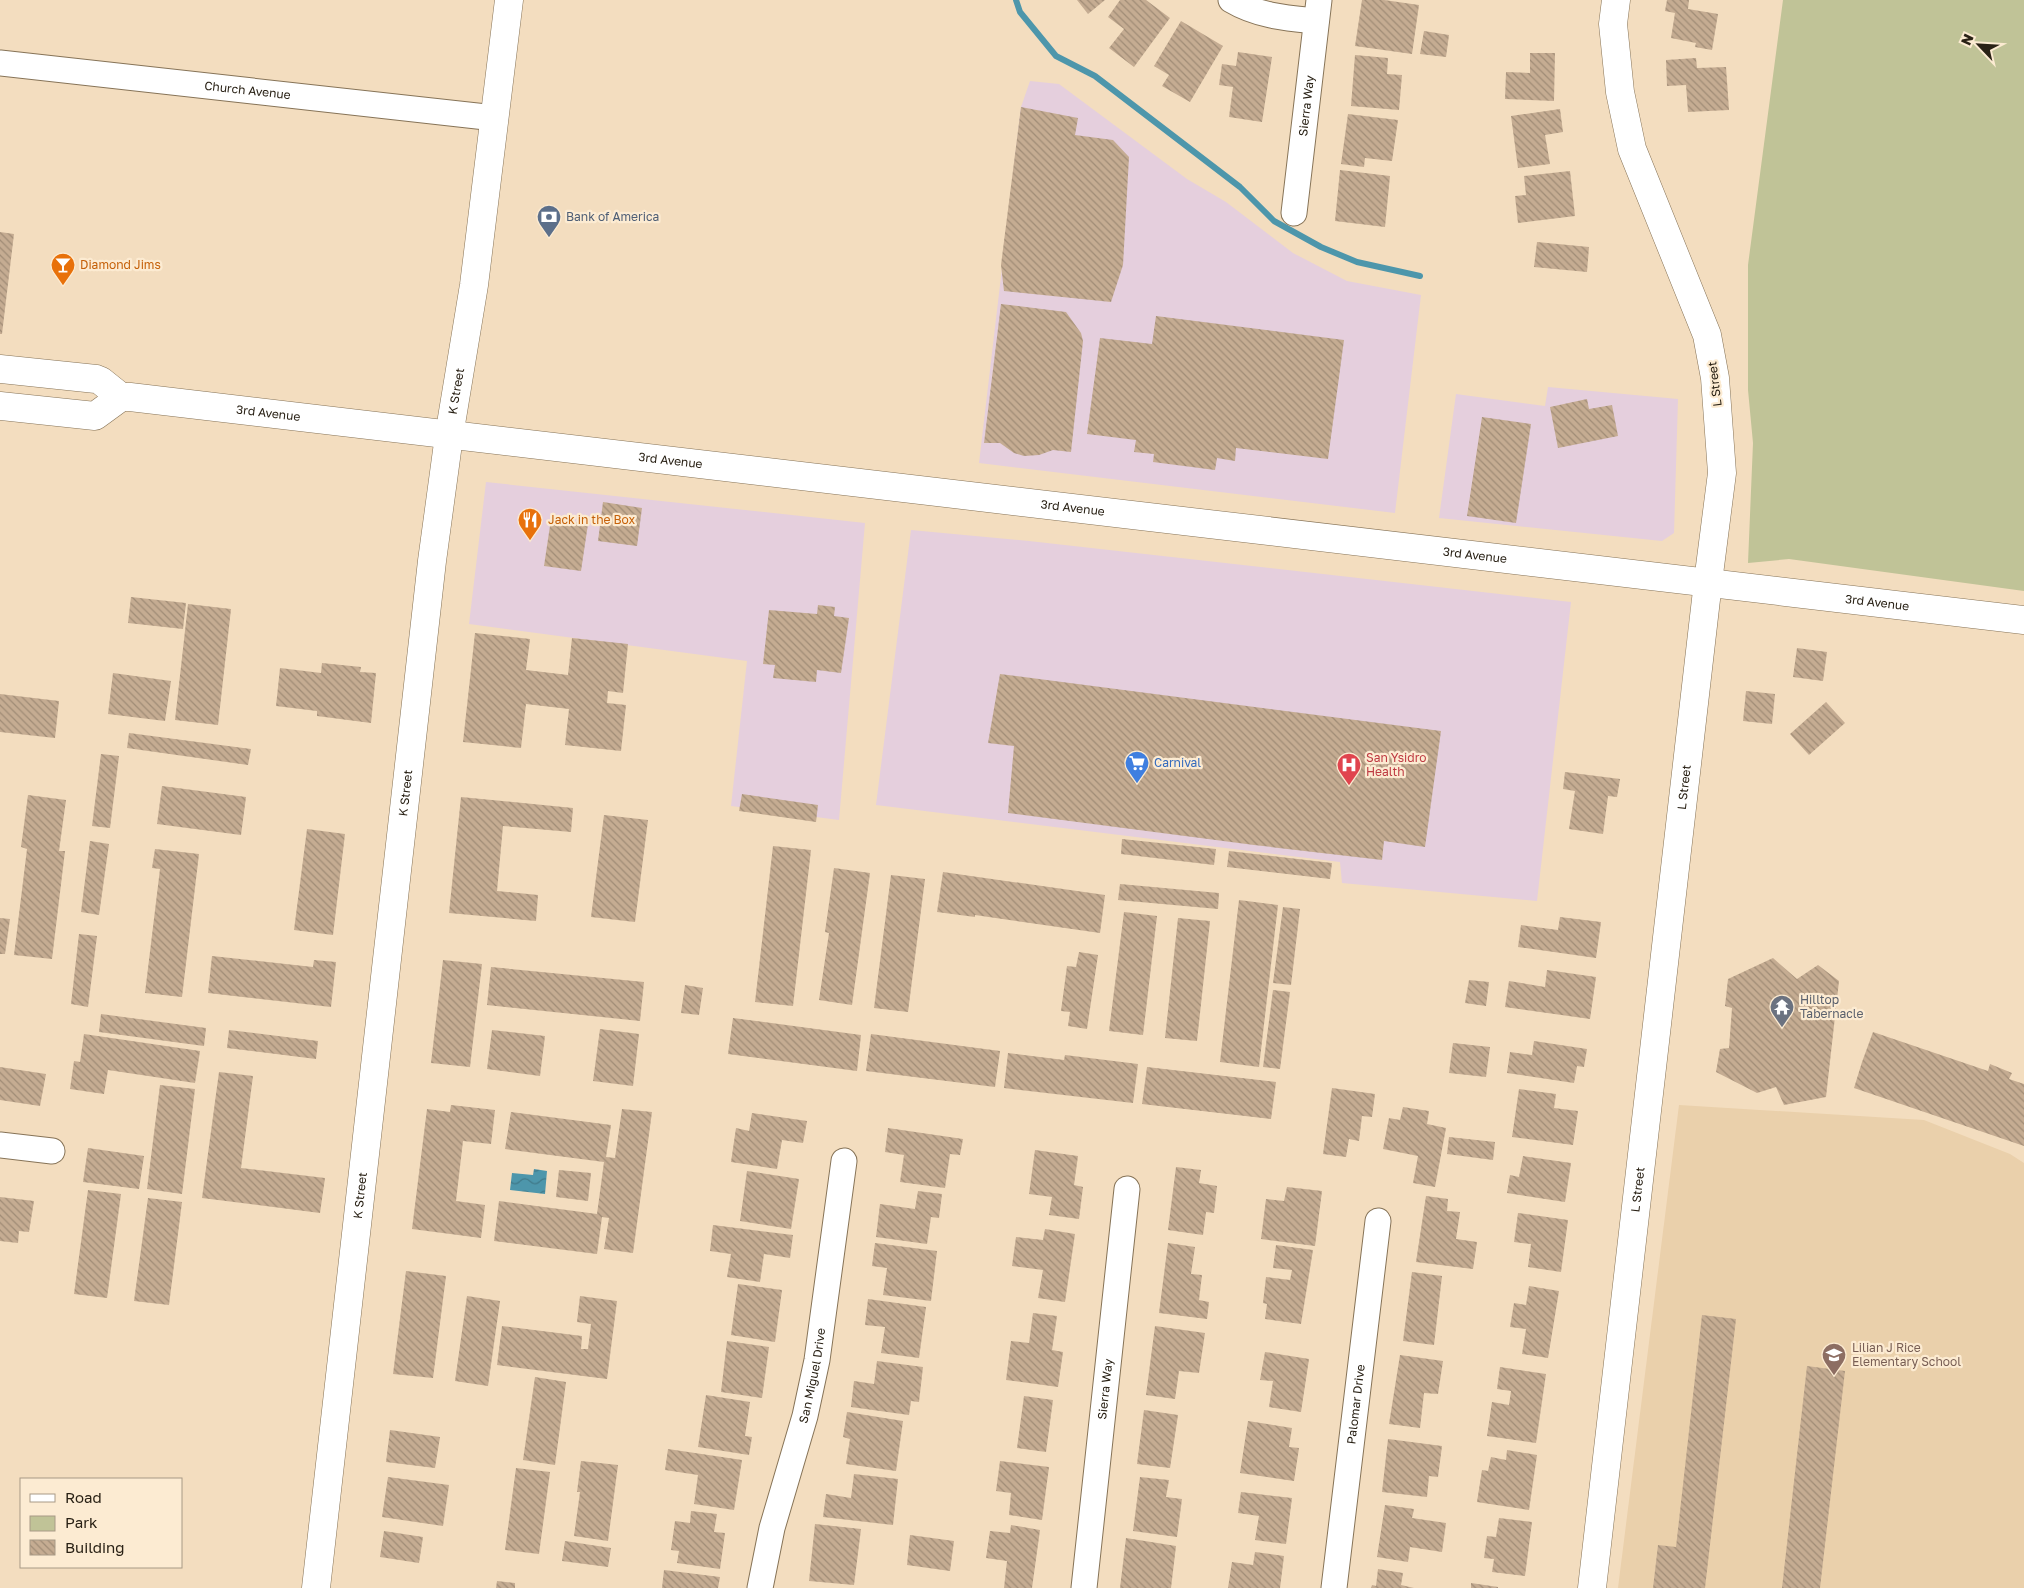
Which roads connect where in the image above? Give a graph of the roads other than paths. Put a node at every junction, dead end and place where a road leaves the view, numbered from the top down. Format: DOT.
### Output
graph roads {
  1 [pos="509,0"];
  2 [pos="1231,0"];
  3 [pos="1616,0"];
  4 [pos="1318,10"];
  5 [pos="0,63"];
  6 [pos="495,118"];
  7 [pos="1294,213"];
  8 [pos="0,369"];
  9 [pos="121,397"];
  10 [pos="0,406"];
  11 [pos="449,436"];
  12 [pos="1708,582"];
  13 [pos="2024,620"];
  14 [pos="0,1145"];
  15 [pos="52,1151"];
  16 [pos="844,1160"];
  17 [pos="1127,1189"];
  18 [pos="1378,1221"];
  19 [pos="316,1588"];
  20 [pos="760,1588"];
  21 [pos="1084,1588"];
  22 [pos="1334,1588"];
  23 [pos="1592,1588"];
  1 -- 6 [label="main road, K Street"];
  2 -- 4 [label="street"];
  3 -- 12 [label="main road, L Street"];
  4 -- 7 [label="street, Sierra Way"];
  5 -- 6 [label="street, Church Avenue"];
  6 -- 11 [label="main road, K Street"];
  8 -- 9 [label="main road"];
  9 -- 10 [label="main road"];
  9 -- 11 [label="main road, 3rd Avenue"];
  11 -- 12 [label="main road, 3rd Avenue"];
  11 -- 19 [label="main road, K Street"];
  12 -- 13 [label="main road, 3rd Avenue"];
  12 -- 23 [label="main road, L Street"];
  14 -- 15 [label="street"];
  16 -- 20 [label="street, San Miguel Drive"];
  17 -- 21 [label="street, Sierra Way"];
  18 -- 22 [label="street, Palomar Drive"];
}
